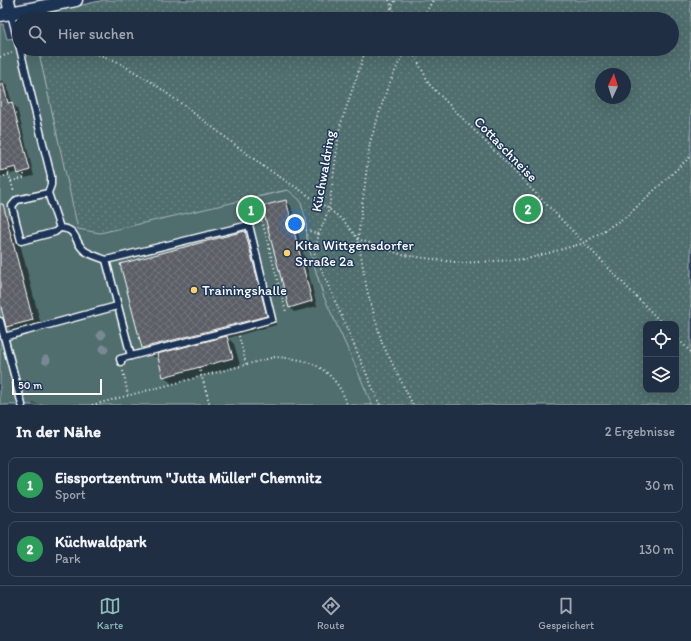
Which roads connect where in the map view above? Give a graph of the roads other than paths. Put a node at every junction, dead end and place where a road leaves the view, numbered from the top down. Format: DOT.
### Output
graph roads {
  1 [pos="8,0"];
  2 [pos="76,0"];
  3 [pos="20,12"];
  4 [pos="6,15"];
  5 [pos="12,30"];
  6 [pos="22,56"];
  7 [pos="48,192"];
  8 [pos="60,228"];
  9 [pos="106,260"];
  10 [pos="117,306"];
  11 [pos="0,322"];
  12 [pos="4,337"];
  13 [pos="131,356"];
  14 [pos="120,362"];
  15 [pos="22,405"];
  1 -- 4 [label="street"];
  2 -- 3 [label="street"];
  4 -- 5 [label="lane"];
  6 -- 7 [label="lane"];
  7 -- 8 [label="lane"];
  7 -- 8 [label="lane"];
  8 -- 9 [label="lane"];
  9 -- 10 [label="lane"];
  9 -- 13 [label="lane"];
  10 -- 12 [label="lane"];
  10 -- 13 [label="lane"];
  11 -- 12 [label="lane"];
  12 -- 15 [label="lane"];
  13 -- 14 [label="lane"];
}
